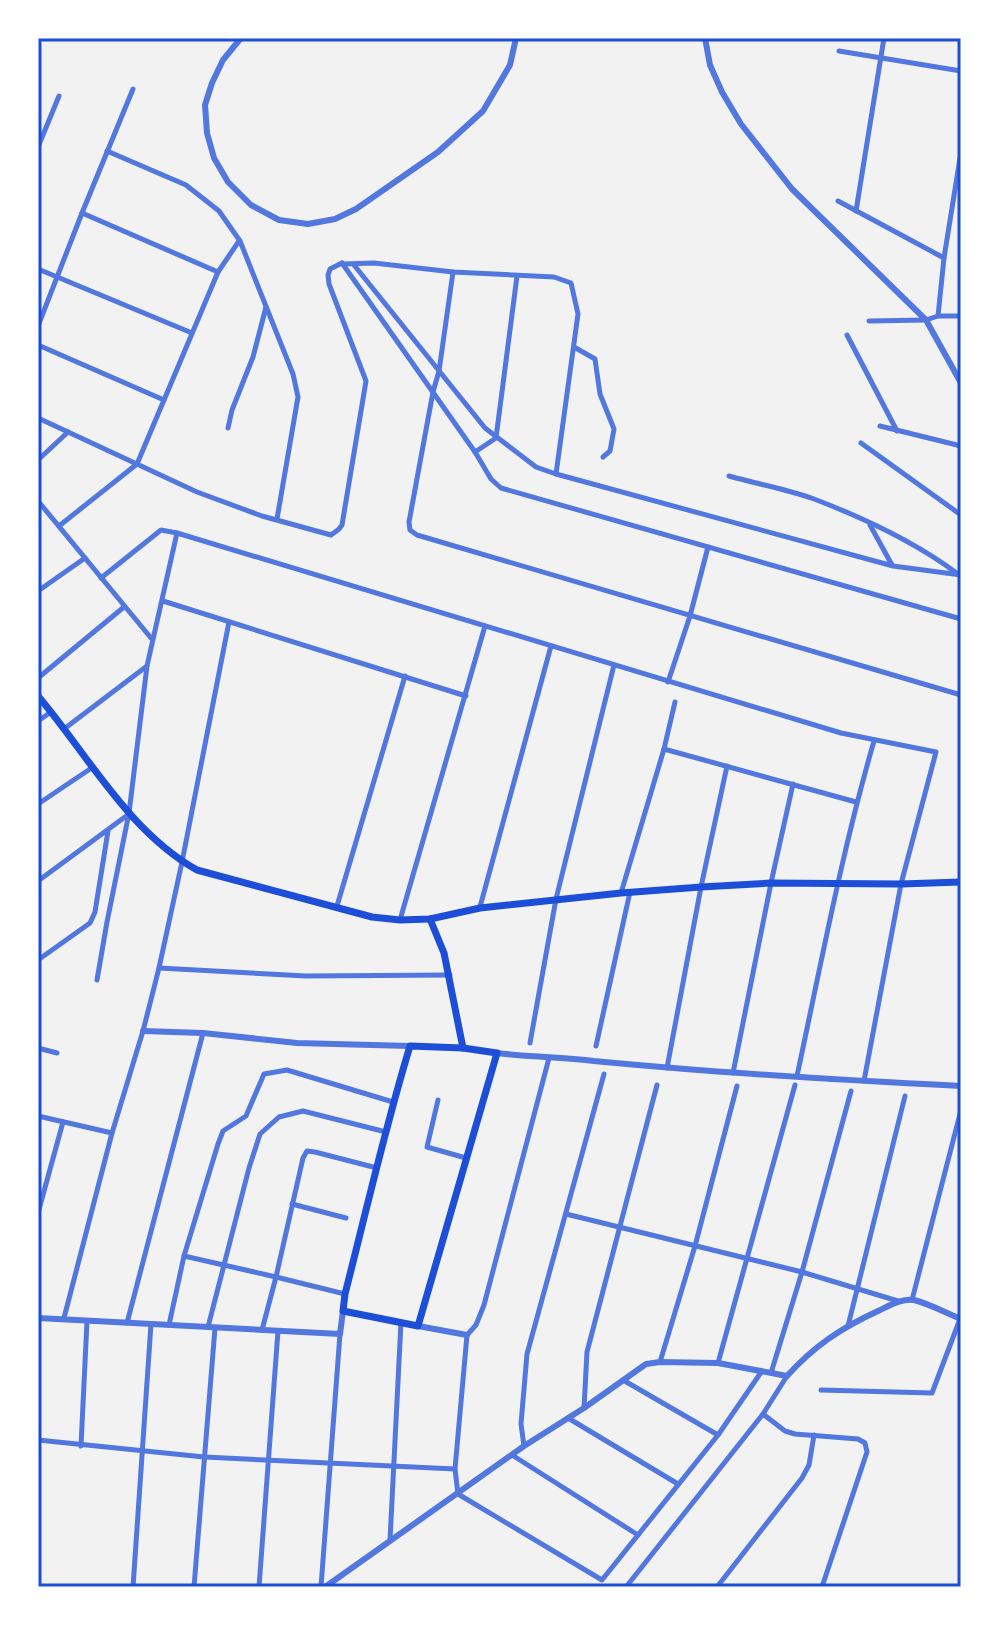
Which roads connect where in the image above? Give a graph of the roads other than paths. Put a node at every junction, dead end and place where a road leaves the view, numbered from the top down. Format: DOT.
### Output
graph roads {
  1 [pos="241,38"];
  2 [pos="516,38"];
  3 [pos="705,38"];
  4 [pos="884,38"];
  5 [pos="839,51"];
  6 [pos="882,58"];
  7 [pos="961,71"];
  8 [pos="133,89"];
  9 [pos="59,96"];
  10 [pos="38,147"];
  11 [pos="107,151"];
  12 [pos="961,152"];
  13 [pos="953,196"];
  14 [pos="838,201"];
  15 [pos="961,202"];
  16 [pos="856,211"];
  17 [pos="82,213"];
  18 [pos="240,241"];
  19 [pos="944,258"];
  20 [pos="342,263"];
  21 [pos="354,265"];
  22 [pos="38,269"];
  23 [pos="218,272"];
  24 [pos="453,272"];
  25 [pos="517,276"];
  26 [pos="57,277"];
  27 [pos="266,306"];
  28 [pos="938,316"];
  29 [pos="961,316"];
  30 [pos="926,320"];
  31 [pos="869,321"];
  32 [pos="38,326"];
  33 [pos="192,333"];
  34 [pos="847,335"];
  35 [pos="38,345"];
  36 [pos="574,347"];
  37 [pos="439,371"];
  38 [pos="961,383"];
  39 [pos="433,392"];
  40 [pos="164,400"];
  41 [pos="38,418"];
  42 [pos="880,426"];
  43 [pos="228,428"];
  44 [pos="897,431"];
  45 [pos="68,432"];
  46 [pos="496,438"];
  47 [pos="861,443"];
  48 [pos="961,446"];
  49 [pos="475,452"];
  50 [pos="603,457"];
  51 [pos="38,460"];
  52 [pos="137,464"];
  53 [pos="556,474"];
  54 [pos="729,476"];
  55 [pos="38,501"];
  56 [pos="961,515"];
  57 [pos="277,519"];
  58 [pos="869,523"];
  59 [pos="59,526"];
  60 [pos="177,533"];
  61 [pos="708,547"];
  62 [pos="85,558"];
  63 [pos="893,566"];
  64 [pos="960,575"];
  65 [pos="101,578"];
  66 [pos="38,591"];
  67 [pos="163,601"];
  68 [pos="124,607"];
  69 [pos="690,616"];
  70 [pos="961,619"];
  71 [pos="229,622"];
  72 [pos="485,626"];
  73 [pos="152,639"];
  74 [pos="551,646"];
  75 [pos="614,665"];
  76 [pos="147,666"];
  77 [pos="405,676"];
  78 [pos="38,678"];
  79 [pos="668,682"];
  80 [pos="961,695"];
  81 [pos="38,696"];
  82 [pos="466,696"];
  83 [pos="675,702"];
  84 [pos="51,712"];
  85 [pos="38,721"];
  86 [pos="63,729"];
  87 [pos="874,741"];
  88 [pos="664,749"];
  89 [pos="727,766"];
  90 [pos="93,767"];
  91 [pos="793,784"];
  92 [pos="856,802"];
  93 [pos="38,804"];
  94 [pos="129,813"];
  95 [pos="108,831"];
  96 [pos="182,862"];
  97 [pos="38,881"];
  98 [pos="961,882"];
  99 [pos="771,883"];
  100 [pos="837,884"];
  101 [pos="901,884"];
  102 [pos="701,887"];
  103 [pos="626,892"];
  104 [pos="556,899"];
  105 [pos="337,906"];
  106 [pos="480,908"];
  107 [pos="430,919"];
  108 [pos="400,920"];
  109 [pos="38,960"];
  110 [pos="159,968"];
  111 [pos="450,975"];
  112 [pos="97,980"];
  113 [pos="143,1031"];
  114 [pos="203,1033"];
  115 [pos="530,1043"];
  116 [pos="410,1046"];
  117 [pos="596,1046"];
  118 [pos="38,1048"];
  119 [pos="463,1048"];
  120 [pos="57,1053"];
  121 [pos="497,1053"];
  122 [pos="549,1058"];
  123 [pos="667,1068"];
  124 [pos="733,1073"];
  125 [pos="604,1074"];
  126 [pos="797,1076"];
  127 [pos="864,1081"];
  128 [pos="657,1085"];
  129 [pos="795,1085"];
  130 [pos="737,1086"];
  131 [pos="961,1086"];
  132 [pos="851,1091"];
  133 [pos="905,1096"];
  134 [pos="438,1100"];
  135 [pos="393,1102"];
  136 [pos="961,1110"];
  137 [pos="38,1116"];
  138 [pos="63,1122"];
  139 [pos="386,1132"];
  140 [pos="112,1133"];
  141 [pos="466,1158"];
  142 [pos="378,1168"];
  143 [pos="292,1204"];
  144 [pos="38,1213"];
  145 [pos="566,1214"];
  146 [pos="346,1218"];
  147 [pos="618,1227"];
  148 [pos="695,1246"];
  149 [pos="184,1256"];
  150 [pos="748,1259"];
  151 [pos="224,1264"];
  152 [pos="802,1272"];
  153 [pos="276,1277"];
  154 [pos="856,1289"];
  155 [pos="345,1294"];
  156 [pos="912,1300"];
  157 [pos="899,1302"];
  158 [pos="343,1311"];
  159 [pos="38,1318"];
  160 [pos="64,1318"];
  161 [pos="960,1319"];
  162 [pos="87,1321"];
  163 [pos="401,1322"];
  164 [pos="127,1323"];
  165 [pos="151,1324"];
  166 [pos="169,1325"];
  167 [pos="418,1326"];
  168 [pos="848,1326"];
  169 [pos="211,1328"];
  170 [pos="262,1330"];
  171 [pos="278,1331"];
  172 [pos="340,1334"];
  173 [pos="467,1335"];
  174 [pos="660,1362"];
  175 [pos="718,1363"];
  176 [pos="762,1371"];
  177 [pos="771,1373"];
  178 [pos="787,1376"];
  179 [pos="622,1379"];
  180 [pos="821,1390"];
  181 [pos="584,1408"];
  182 [pos="763,1414"];
  183 [pos="568,1418"];
  184 [pos="718,1435"];
  185 [pos="814,1435"];
  186 [pos="38,1440"];
  187 [pos="81,1446"];
  188 [pos="524,1446"];
  189 [pos="142,1451"];
  190 [pos="512,1455"];
  191 [pos="204,1457"];
  192 [pos="268,1460"];
  193 [pos="331,1463"];
  194 [pos="394,1466"];
  195 [pos="455,1469"];
  196 [pos="678,1484"];
  197 [pos="458,1494"];
  198 [pos="638,1535"];
  199 [pos="390,1540"];
  200 [pos="133,1587"];
  201 [pos="194,1587"];
  202 [pos="259,1587"];
  203 [pos="323,1587"];
  204 [pos="626,1587"];
  205 [pos="717,1587"];
  206 [pos="822,1587"];
  1 -- 2 [label="street"];
  3 -- 30 [label="street"];
  4 -- 6 [label="street"];
  5 -- 6 [label="street"];
  6 -- 7 [label="street"];
  6 -- 16 [label="street"];
  8 -- 11 [label="street"];
  9 -- 10 [label="street"];
  11 -- 17 [label="street"];
  11 -- 18 [label="street"];
  12 -- 13 [label="street"];
  13 -- 15 [label="street"];
  13 -- 19 [label="street"];
  14 -- 16 [label="street"];
  16 -- 19 [label="street"];
  17 -- 23 [label="street"];
  17 -- 26 [label="street"];
  18 -- 23 [label="street"];
  18 -- 27 [label="street"];
  19 -- 28 [label="street"];
  20 -- 21 [label="street"];
  20 -- 39 [label="street"];
  20 -- 57 [label="street"];
  21 -- 24 [label="street"];
  21 -- 37 [label="street"];
  22 -- 26 [label="street"];
  23 -- 33 [label="street"];
  24 -- 25 [label="street"];
  24 -- 37 [label="street"];
  25 -- 36 [label="street"];
  25 -- 46 [label="street"];
  26 -- 32 [label="street"];
  26 -- 33 [label="street"];
  27 -- 43 [label="street"];
  27 -- 57 [label="street"];
  28 -- 29 [label="street"];
  28 -- 30 [label="street"];
  30 -- 31 [label="street"];
  30 -- 38 [label="street"];
  33 -- 40 [label="street"];
  34 -- 44 [label="street"];
  35 -- 40 [label="street"];
  36 -- 50 [label="street"];
  36 -- 53 [label="street"];
  37 -- 39 [label="street"];
  37 -- 46 [label="street"];
  39 -- 49 [label="street"];
  39 -- 69 [label="street"];
  40 -- 52 [label="street"];
  41 -- 45 [label="street"];
  42 -- 44 [label="street"];
  44 -- 48 [label="street"];
  45 -- 51 [label="street"];
  45 -- 52 [label="street"];
  46 -- 49 [label="street"];
  46 -- 53 [label="street"];
  47 -- 56 [label="street"];
  49 -- 61 [label="street"];
  52 -- 57 [label="street"];
  52 -- 59 [label="street"];
  53 -- 63 [label="street"];
  54 -- 58 [label="street"];
  55 -- 59 [label="street"];
  58 -- 63 [label="street"];
  58 -- 64 [label="street"];
  59 -- 62 [label="street"];
  60 -- 65 [label="street"];
  60 -- 67 [label="street"];
  60 -- 72 [label="street"];
  61 -- 69 [label="street"];
  61 -- 70 [label="street"];
  62 -- 65 [label="street"];
  62 -- 66 [label="street"];
  63 -- 64 [label="street"];
  65 -- 68 [label="street"];
  67 -- 71 [label="street"];
  67 -- 73 [label="street"];
  68 -- 73 [label="street"];
  68 -- 78 [label="street"];
  69 -- 79 [label="street"];
  69 -- 80 [label="street"];
  71 -- 77 [label="street"];
  71 -- 96 [label="street"];
  72 -- 74 [label="street"];
  72 -- 82 [label="street"];
  73 -- 76 [label="street"];
  74 -- 75 [label="street"];
  74 -- 106 [label="street"];
  75 -- 79 [label="street"];
  75 -- 104 [label="street"];
  76 -- 86 [label="street"];
  76 -- 94 [label="street"];
  77 -- 82 [label="street"];
  77 -- 105 [label="street"];
  79 -- 87 [label="street"];
  81 -- 84 [label="main road"];
  82 -- 108 [label="street"];
  83 -- 88 [label="street"];
  84 -- 85 [label="street"];
  84 -- 86 [label="main road"];
  86 -- 90 [label="main road"];
  87 -- 92 [label="street"];
  87 -- 101 [label="street"];
  88 -- 89 [label="street"];
  88 -- 103 [label="street"];
  89 -- 91 [label="street"];
  89 -- 102 [label="street"];
  90 -- 93 [label="street"];
  90 -- 94 [label="main road"];
  91 -- 92 [label="street"];
  91 -- 99 [label="street"];
  92 -- 100 [label="street"];
  94 -- 95 [label="street"];
  94 -- 96 [label="main road"];
  94 -- 112 [label="street"];
  95 -- 97 [label="street"];
  95 -- 109 [label="street"];
  96 -- 105 [label="main road"];
  96 -- 110 [label="street"];
  98 -- 101 [label="main road"];
  99 -- 100 [label="main road"];
  99 -- 102 [label="main road"];
  99 -- 124 [label="street"];
  100 -- 101 [label="main road"];
  100 -- 126 [label="street"];
  101 -- 127 [label="street"];
  102 -- 103 [label="main road"];
  102 -- 123 [label="street"];
  103 -- 104 [label="main road"];
  103 -- 117 [label="street"];
  104 -- 106 [label="main road"];
  104 -- 115 [label="street"];
  105 -- 108 [label="main road"];
  106 -- 107 [label="main road"];
  107 -- 108 [label="main road"];
  107 -- 111 [label="main road"];
  110 -- 111 [label="street"];
  110 -- 113 [label="street"];
  111 -- 119 [label="main road"];
  113 -- 114 [label="street"];
  113 -- 140 [label="street"];
  114 -- 116 [label="street"];
  114 -- 164 [label="street"];
  116 -- 119 [label="main road"];
  116 -- 135 [label="main road"];
  118 -- 120 [label="street"];
  119 -- 121 [label="main road"];
  121 -- 122 [label="street"];
  121 -- 141 [label="main road"];
  122 -- 123 [label="street"];
  122 -- 173 [label="street"];
  123 -- 124 [label="street"];
  124 -- 126 [label="street"];
  125 -- 145 [label="street"];
  126 -- 127 [label="street"];
  127 -- 131 [label="street"];
  128 -- 147 [label="street"];
  129 -- 150 [label="street"];
  130 -- 148 [label="street"];
  132 -- 152 [label="street"];
  133 -- 154 [label="street"];
  134 -- 141 [label="street"];
  135 -- 139 [label="main road"];
  135 -- 149 [label="street"];
  136 -- 156 [label="street"];
  137 -- 138 [label="street"];
  138 -- 140 [label="street"];
  138 -- 144 [label="street"];
  139 -- 142 [label="main road"];
  139 -- 151 [label="street"];
  140 -- 160 [label="street"];
  141 -- 167 [label="main road"];
  142 -- 143 [label="street"];
  142 -- 155 [label="main road"];
  143 -- 146 [label="street"];
  143 -- 153 [label="street"];
  145 -- 147 [label="street"];
  145 -- 188 [label="street"];
  147 -- 148 [label="street"];
  147 -- 181 [label="street"];
  148 -- 150 [label="street"];
  148 -- 174 [label="street"];
  149 -- 151 [label="street"];
  149 -- 166 [label="street"];
  150 -- 152 [label="street"];
  150 -- 175 [label="street"];
  151 -- 153 [label="street"];
  151 -- 169 [label="street"];
  152 -- 154 [label="street"];
  152 -- 177 [label="street"];
  153 -- 155 [label="street"];
  153 -- 170 [label="street"];
  154 -- 157 [label="street"];
  154 -- 168 [label="street"];
  155 -- 158 [label="main road"];
  156 -- 157 [label="street"];
  156 -- 161 [label="street"];
  157 -- 168 [label="street"];
  158 -- 163 [label="main road"];
  158 -- 172 [label="street"];
  159 -- 160 [label="street"];
  160 -- 162 [label="street"];
  161 -- 180 [label="street"];
  162 -- 164 [label="street"];
  162 -- 187 [label="street"];
  163 -- 167 [label="main road"];
  163 -- 194 [label="street"];
  164 -- 165 [label="street"];
  165 -- 166 [label="street"];
  165 -- 189 [label="street"];
  166 -- 169 [label="street"];
  167 -- 173 [label="street"];
  168 -- 178 [label="street"];
  169 -- 170 [label="street"];
  169 -- 191 [label="street"];
  170 -- 171 [label="street"];
  171 -- 172 [label="street"];
  171 -- 192 [label="street"];
  172 -- 193 [label="street"];
  173 -- 195 [label="street"];
  174 -- 175 [label="street"];
  174 -- 179 [label="street"];
  175 -- 176 [label="street"];
  176 -- 177 [label="street"];
  176 -- 184 [label="street"];
  177 -- 178 [label="street"];
  178 -- 182 [label="street"];
  179 -- 181 [label="street"];
  179 -- 184 [label="street"];
  181 -- 183 [label="street"];
  182 -- 185 [label="street"];
  182 -- 204 [label="street"];
  183 -- 188 [label="street"];
  183 -- 196 [label="street"];
  184 -- 196 [label="street"];
  185 -- 205 [label="street"];
  185 -- 206 [label="street"];
  186 -- 187 [label="street"];
  187 -- 189 [label="street"];
  188 -- 190 [label="street"];
  189 -- 191 [label="street"];
  189 -- 200 [label="street"];
  190 -- 197 [label="street"];
  190 -- 198 [label="street"];
  191 -- 192 [label="street"];
  191 -- 201 [label="street"];
  192 -- 193 [label="street"];
  192 -- 202 [label="street"];
  193 -- 194 [label="street"];
  193 -- 203 [label="street"];
  194 -- 195 [label="street"];
  194 -- 199 [label="street"];
  195 -- 197 [label="street"];
  196 -- 198 [label="street"];
  197 -- 198 [label="street"];
  197 -- 199 [label="street"];
  199 -- 203 [label="street"];
}
